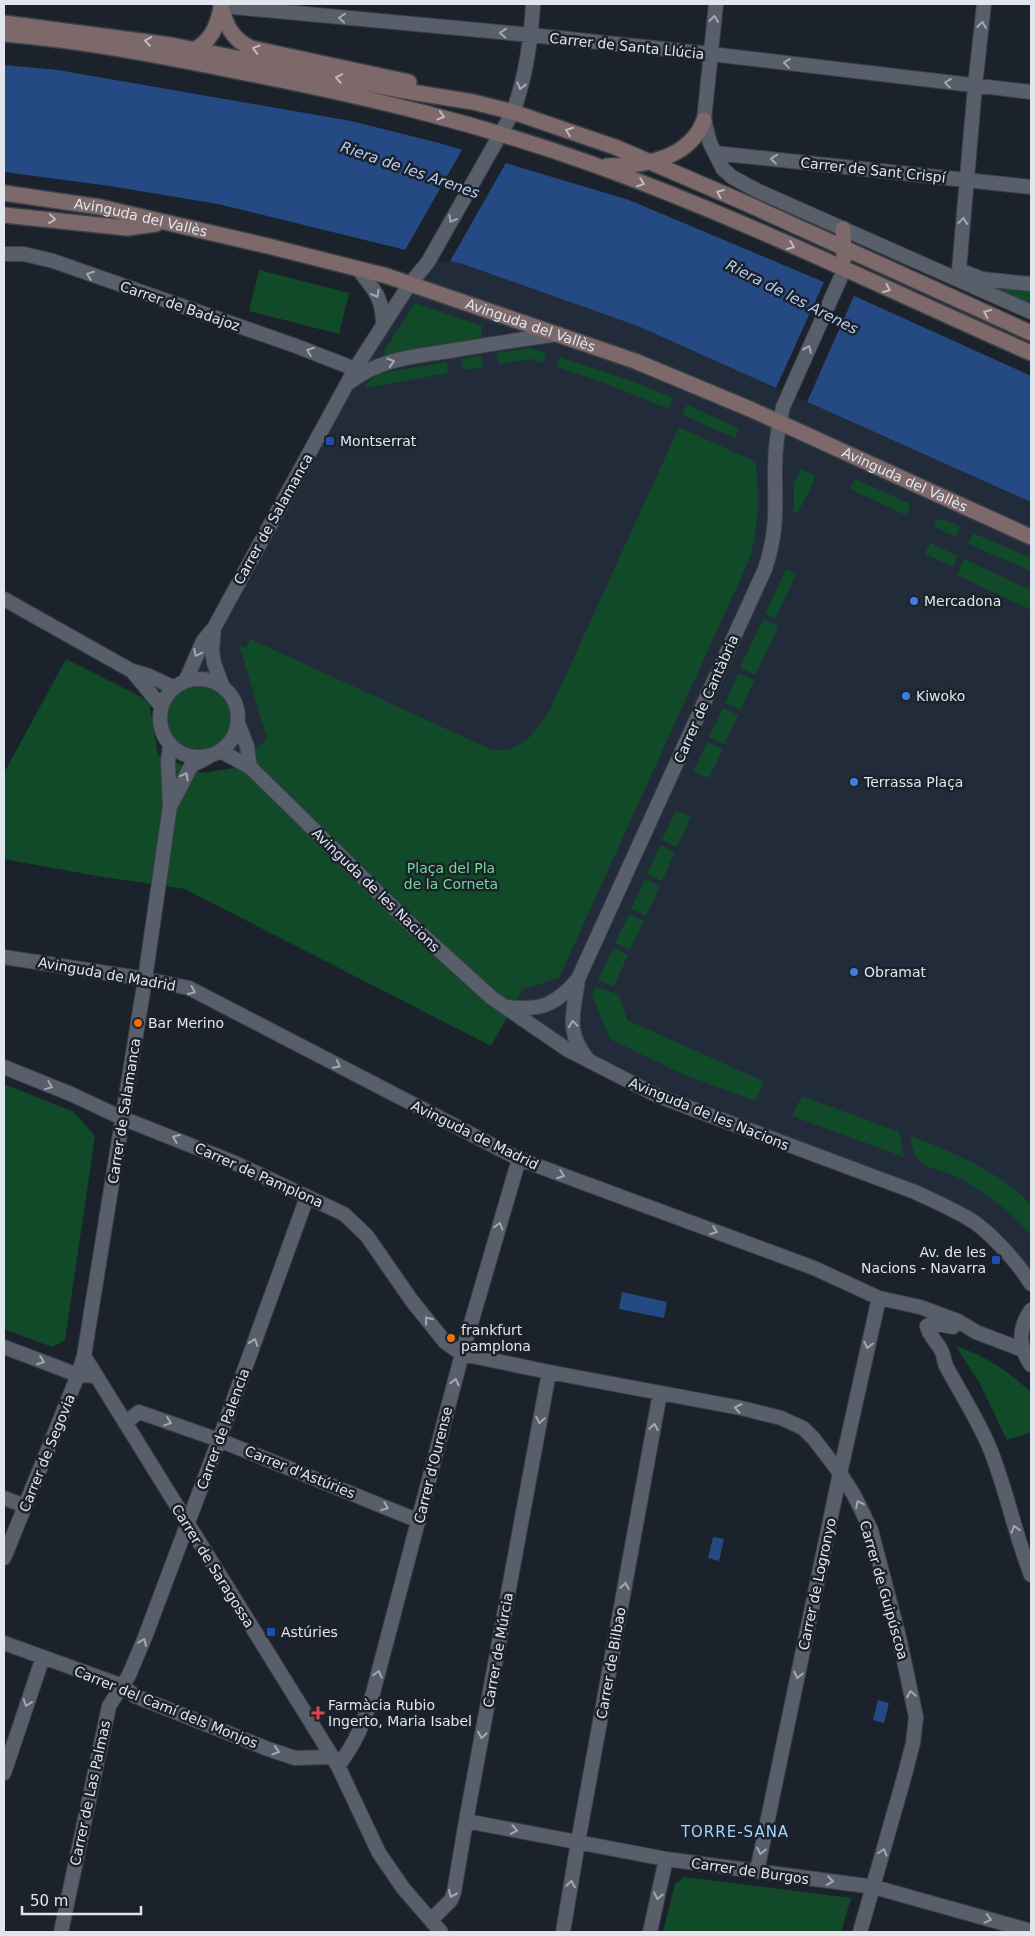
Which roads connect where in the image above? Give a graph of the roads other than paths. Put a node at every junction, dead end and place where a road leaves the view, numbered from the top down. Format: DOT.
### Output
graph roads {
  1 [pos="534,4"];
  2 [pos="716,4"];
  3 [pos="984,4"];
  4 [pos="222,5"];
  5 [pos="4,23"];
  6 [pos="4,34"];
  7 [pos="531,35"];
  8 [pos="196,50"];
  9 [pos="711,54"];
  10 [pos="167,57"];
  11 [pos="974,86"];
  12 [pos="1031,92"];
  13 [pos="473,102"];
  14 [pos="513,112"];
  15 [pos="704,120"];
  16 [pos="496,140"];
  17 [pos="715,153"];
  18 [pos="650,162"];
  19 [pos="596,166"];
  20 [pos="967,179"];
  21 [pos="1031,187"];
  22 [pos="4,193"];
  23 [pos="4,214"];
  24 [pos="166,223"];
  25 [pos="843,229"];
  26 [pos="844,248"];
  27 [pos="4,254"];
  28 [pos="357,268"];
  29 [pos="841,274"];
  30 [pos="1031,284"];
  31 [pos="410,285"];
  32 [pos="1031,312"];
  33 [pos="383,324"];
  34 [pos="1031,333"];
  35 [pos="559,334"];
  36 [pos="1031,353"];
  37 [pos="355,369"];
  38 [pos="348,384"];
  39 [pos="779,422"];
  40 [pos="1031,537"];
  41 [pos="4,599"];
  42 [pos="214,628"];
  43 [pos="132,671"];
  44 [pos="186,680"];
  45 [pos="222,685"];
  46 [pos="173,687"];
  47 [pos="161,706"];
  48 [pos="238,723"];
  49 [pos="170,745"];
  50 [pos="215,753"];
  51 [pos="250,767"];
  52 [pos="170,806"];
  53 [pos="4,957"];
  54 [pos="146,979"];
  55 [pos="578,979"];
  56 [pos="503,1006"];
  57 [pos="592,1064"];
  58 [pos="4,1067"];
  59 [pos="122,1118"];
  60 [pos="519,1159"];
  61 [pos="307,1197"];
  62 [pos="1031,1284"];
  63 [pos="879,1298"];
  64 [pos="1031,1310"];
  65 [pos="976,1332"];
  66 [pos="4,1347"];
  67 [pos="1022,1350"];
  68 [pos="462,1354"];
  69 [pos="84,1356"];
  70 [pos="1031,1366"];
  71 [pos="549,1372"];
  72 [pos="78,1375"];
  73 [pos="96,1376"];
  74 [pos="660,1393"];
  75 [pos="125,1423"];
  76 [pos="219,1440"];
  77 [pos="840,1473"];
  78 [pos="4,1498"];
  79 [pos="25,1506"];
  80 [pos="419,1521"];
  81 [pos="188,1524"];
  82 [pos="4,1558"];
  83 [pos="1031,1575"];
  84 [pos="4,1643"];
  85 [pos="43,1657"];
  86 [pos="123,1686"];
  87 [pos="334,1761"];
  88 [pos="4,1773"];
  89 [pos="466,1821"];
  90 [pos="578,1842"];
  91 [pos="666,1860"];
  92 [pos="757,1871"];
  93 [pos="874,1887"];
  94 [pos="431,1920"];
  95 [pos="1031,1931"];
  96 [pos="60,1932"];
  97 [pos="441,1932"];
  98 [pos="563,1932"];
  99 [pos="650,1932"];
  100 [pos="860,1932"];
  1 -- 7 [label="street, Carrer de Salamanca"];
  9 -- 2 [label="street, one-way"];
  11 -- 3 [label="street, one-way"];
  7 -- 4 [label="street, Carrer de Santa Llúcia, one-way"];
  4 -- 8 [label="main road"];
  13 -- 4 [label="main road, one-way"];
  8 -- 5 [label="main road, one-way"];
  6 -- 10 [label="main road"];
  7 -- 9 [label="street, Carrer de Santa Llúcia"];
  7 -- 14 [label="street, Carrer de Salamanca, one-way"];
  8 -- 10 [label="main road"];
  13 -- 8 [label="main road, one-way"];
  11 -- 9 [label="street, Carrer de Santa Llúcia, one-way"];
  9 -- 15 [label="street"];
  10 -- 16 [label="main road, one-way"];
  11 -- 12 [label="street, Carrer de Santa Llúcia"];
  11 -- 20 [label="street"];
  13 -- 14 [label="main road"];
  14 -- 16 [label="street, Carrer de Salamanca"];
  18 -- 14 [label="main road, one-way"];
  15 -- 17 [label="street"];
  15 -- 18 [label="main road"];
  16 -- 19 [label="main road"];
  16 -- 31 [label="street, Carrer de Salamanca, one-way"];
  20 -- 17 [label="street, Carrer de Sant Crispí, one-way"];
  17 -- 25 [label="street"];
  18 -- 19 [label="main road"];
  26 -- 18 [label="main road, one-way"];
  19 -- 29 [label="main road, one-way"];
  20 -- 21 [label="street, Carrer de Sant Crispí"];
  30 -- 20 [label="street, one-way"];
  22 -- 24 [label="main road, Avinguda del Vallès"];
  23 -- 24 [label="main road, one-way"];
  24 -- 28 [label="main road, Avinguda del Vallès"];
  25 -- 26 [label="main road"];
  25 -- 32 [label="street"];
  26 -- 29 [label="main road"];
  34 -- 26 [label="main road, one-way"];
  37 -- 27 [label="street, Carrer de Badajoz, one-way"];
  28 -- 31 [label="main road, Avinguda del Vallès"];
  28 -- 33 [label="street, one-way"];
  29 -- 36 [label="main road, one-way"];
  39 -- 29 [label="street, Carrer de Cantàbria, one-way"];
  31 -- 33 [label="street, Carrer de Salamanca"];
  31 -- 35 [label="main road, Avinguda del Vallès"];
  33 -- 37 [label="street, Carrer de Salamanca"];
  38 -- 35 [label="street, Carrer de Salamanca, one-way"];
  35 -- 39 [label="main road, Avinguda del Vallès"];
  37 -- 38 [label="street, Carrer de Salamanca"];
  38 -- 42 [label="street, Carrer de Salamanca"];
  39 -- 40 [label="main road, Avinguda del Vallès"];
  39 -- 55 [label="street, Carrer de Cantàbria"];
  41 -- 43 [label="street"];
  42 -- 44 [label="street, Carrer de Salamanca, one-way"];
  42 -- 45 [label="street, Carrer de Salamanca"];
  43 -- 46 [label="street"];
  43 -- 47 [label="street"];
  44 -- 45 [label="street"];
  44 -- 46 [label="street"];
  45 -- 48 [label="street"];
  46 -- 47 [label="street"];
  47 -- 49 [label="street"];
  48 -- 50 [label="street"];
  48 -- 51 [label="street"];
  49 -- 50 [label="street"];
  49 -- 52 [label="street, Carrer de Salamanca"];
  50 -- 51 [label="street, Avinguda de les Nacions"];
  52 -- 50 [label="street, Carrer de Salamanca, one-way"];
  51 -- 56 [label="street, Avinguda de les Nacions"];
  52 -- 54 [label="street, Carrer de Salamanca"];
  53 -- 54 [label="street, Avinguda de Madrid"];
  54 -- 59 [label="street, Carrer de Salamanca"];
  54 -- 60 [label="street, Avinguda de Madrid, one-way"];
  55 -- 56 [label="street, Carrer de Cantàbria"];
  57 -- 55 [label="street, Carrer de Cantàbria, one-way"];
  56 -- 57 [label="street, Avinguda de les Nacions"];
  57 -- 62 [label="street, Avinguda de les Nacions"];
  58 -- 59 [label="street, Carrer de Pamplona, one-way"];
  61 -- 59 [label="street, Carrer de Pamplona, one-way"];
  59 -- 69 [label="street, Carrer de Salamanca"];
  60 -- 63 [label="street, Avinguda de Madrid, one-way"];
  68 -- 60 [label="street, Carrer d'Ourense, one-way"];
  68 -- 61 [label="street, Carrer de Pamplona, one-way"];
  76 -- 61 [label="street, Carrer de Palencia, one-way"];
  63 -- 65 [label="street, Avinguda de Madrid"];
  63 -- 77 [label="street, Carrer de Logronyo, one-way"];
  64 -- 67 [label="street"];
  65 -- 67 [label="street, Avinguda de Madrid"];
  83 -- 65 [label="street, Avinguda de Madrid, one-way"];
  66 -- 72 [label="street, one-way"];
  67 -- 70 [label="street"];
  68 -- 71 [label="street, Carrer de Guipúscoa"];
  80 -- 68 [label="street, Carrer d'Ourense, one-way"];
  69 -- 72 [label="street"];
  69 -- 73 [label="street, Carrer de Saragossa"];
  71 -- 74 [label="street, Carrer de Guipúscoa"];
  71 -- 89 [label="street, Carrer de Múrcia, one-way"];
  72 -- 73 [label="street"];
  72 -- 79 [label="street, Carrer de Segovia"];
  73 -- 75 [label="street, Carrer de Saragossa"];
  77 -- 74 [label="street, Carrer de Guipúscoa, one-way"];
  90 -- 74 [label="street, Carrer de Bilbao, one-way"];
  75 -- 76 [label="street, Carrer d'Astúries, one-way"];
  75 -- 81 [label="street, Carrer de Saragossa"];
  76 -- 80 [label="street, Carrer d'Astúries, one-way"];
  76 -- 81 [label="street, Carrer de Palencia"];
  77 -- 92 [label="street, Carrer de Logronyo, one-way"];
  93 -- 77 [label="street, Carrer de Guipúscoa, one-way"];
  78 -- 79 [label="street"];
  79 -- 82 [label="street, Carrer de Segovia"];
  87 -- 80 [label="street, Carrer d'Ourense, one-way"];
  86 -- 81 [label="street, Carrer de Palencia, one-way"];
  81 -- 87 [label="street, Carrer de Saragossa"];
  84 -- 85 [label="street, Carrer del Camí dels Monjos"];
  85 -- 86 [label="street, Carrer del Camí dels Monjos"];
  85 -- 88 [label="street, one-way"];
  86 -- 87 [label="street, Carrer del Camí dels Monjos, one-way"];
  86 -- 96 [label="street, Carrer de Las Palmas"];
  87 -- 94 [label="street, Carrer de Saragossa"];
  89 -- 90 [label="street, Carrer de Burgos, one-way"];
  89 -- 94 [label="street, Carrer de Múrcia, one-way"];
  90 -- 91 [label="street, Carrer de Burgos"];
  98 -- 90 [label="street, Carrer de Bilbao, one-way"];
  91 -- 92 [label="street, Carrer de Burgos"];
  91 -- 99 [label="street, one-way"];
  92 -- 93 [label="street, Carrer de Burgos, one-way"];
  93 -- 95 [label="street, Carrer de Burgos, one-way"];
  93 -- 100 [label="street, Carrer de Guipúscoa"];
  94 -- 97 [label="street, Carrer de Saragossa"];
}
